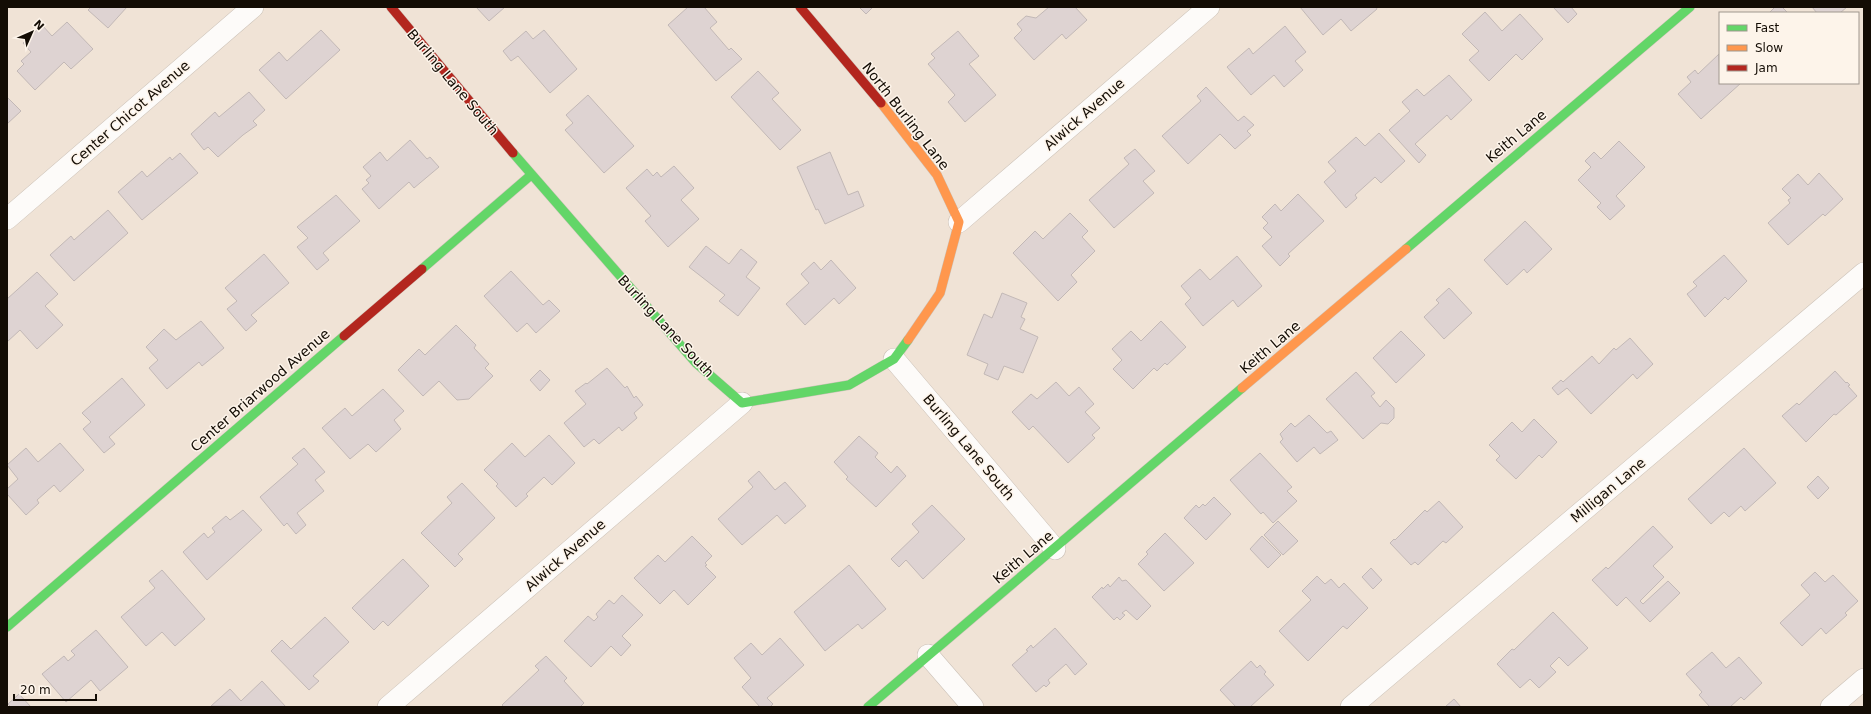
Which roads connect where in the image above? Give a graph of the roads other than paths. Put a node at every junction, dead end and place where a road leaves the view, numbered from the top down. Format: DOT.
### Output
graph roads {
  1 [pos="253,7"];
  2 [pos="391,7"];
  3 [pos="800,7"];
  4 [pos="1209,7"];
  5 [pos="1690,7"];
  6 [pos="531,175"];
  7 [pos="7,219"];
  8 [pos="959,222"];
  9 [pos="1864,273"];
  10 [pos="894,359"];
  11 [pos="742,403"];
  12 [pos="1055,549"];
  13 [pos="7,627"];
  14 [pos="928,655"];
  15 [pos="1864,679"];
  16 [pos="388,707"];
  17 [pos="868,707"];
  18 [pos="973,707"];
  19 [pos="1351,707"];
  20 [pos="1831,707"];
  1 -- 7 [label="street, Center Chicot Avenue"];
  2 -- 6 [label="street, Burling Lane South"];
  3 -- 8 [label="street, North Burling Lane"];
  4 -- 8 [label="street, Alwick Avenue"];
  5 -- 12 [label="street, Keith Lane"];
  6 -- 11 [label="street, Burling Lane South"];
  6 -- 13 [label="street, Center Briarwood Avenue"];
  8 -- 10 [label="street"];
  9 -- 19 [label="street, Milligan Lane"];
  10 -- 11 [label="street"];
  10 -- 12 [label="street, Burling Lane South"];
  11 -- 16 [label="street, Alwick Avenue"];
  12 -- 14 [label="street, Keith Lane"];
  14 -- 17 [label="street, Keith Lane"];
  14 -- 18 [label="street"];
  15 -- 20 [label="street"];
}
